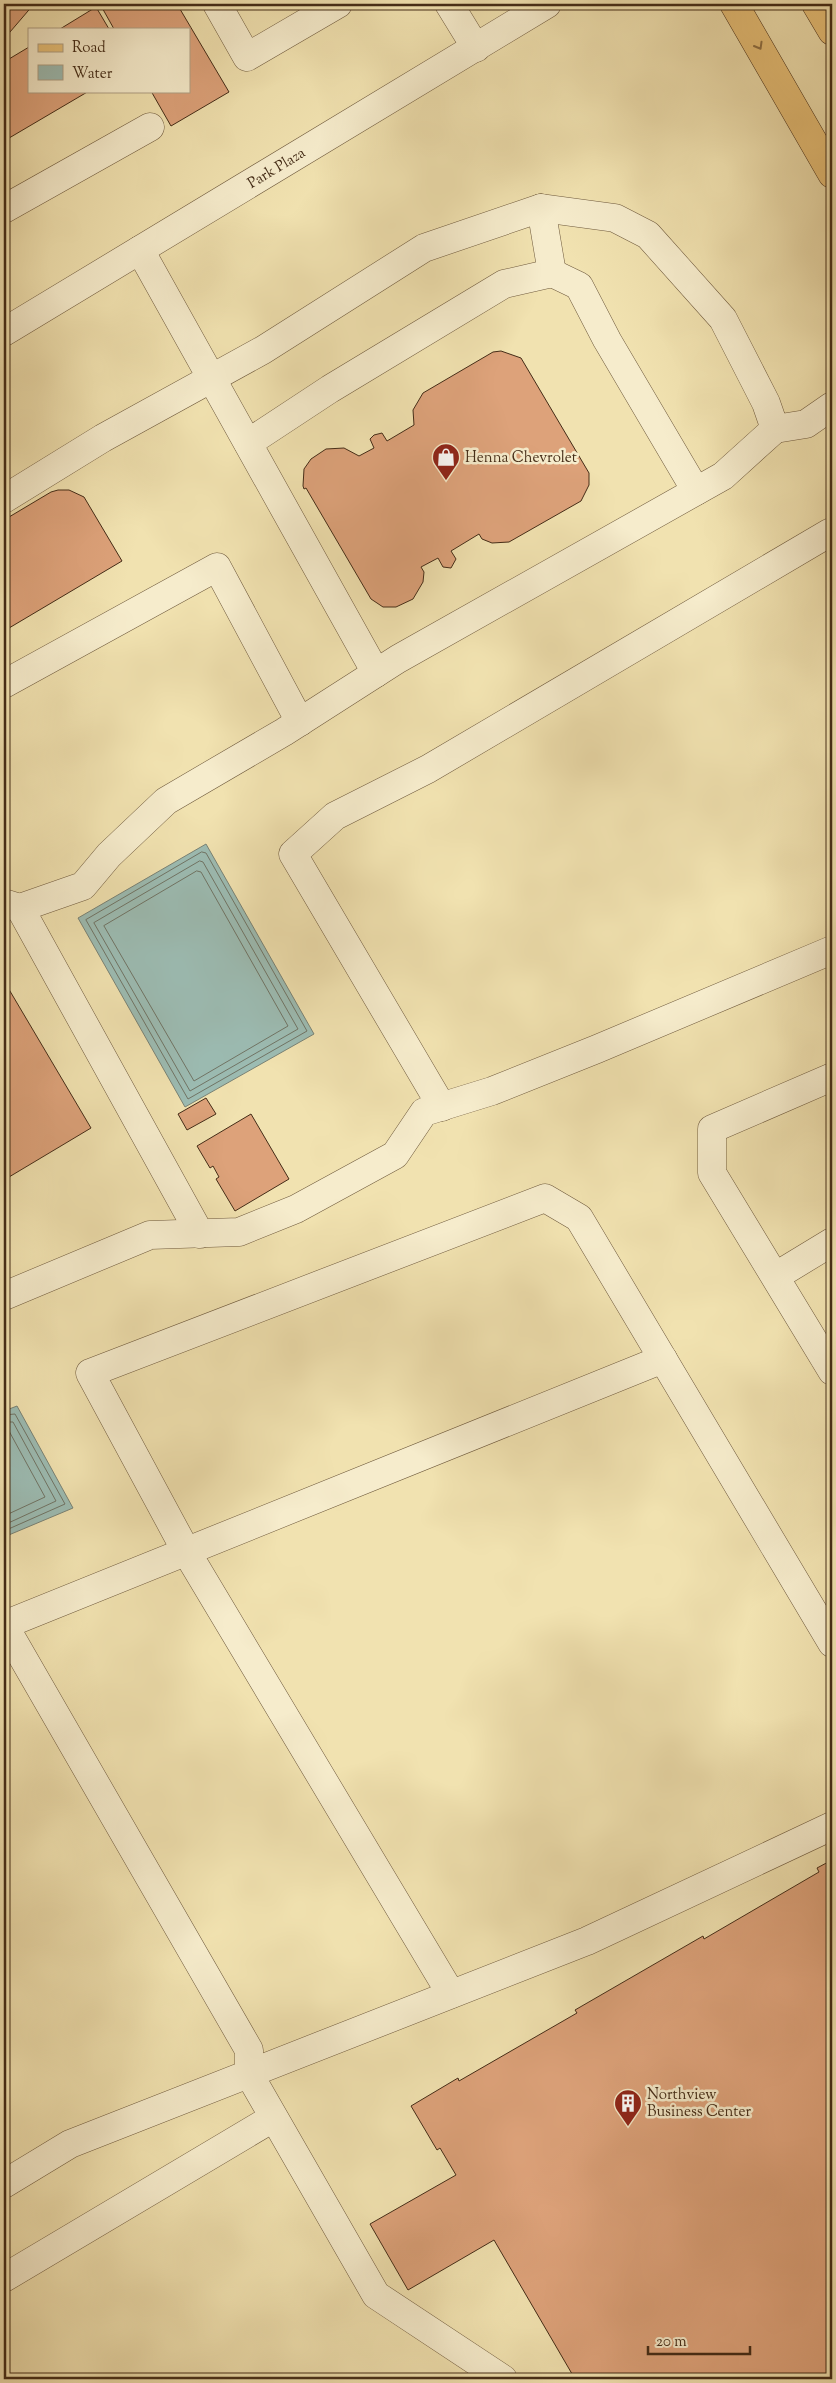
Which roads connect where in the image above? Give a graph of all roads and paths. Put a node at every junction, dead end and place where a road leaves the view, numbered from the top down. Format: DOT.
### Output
graph roads {
  1 [pos="217,4"];
  2 [pos="338,4"];
  3 [pos="449,4"];
  4 [pos="548,4"];
  5 [pos="734,4"];
  6 [pos="816,4"];
  7 [pos="832,31"];
  8 [pos="476,48"];
  9 [pos="150,127"];
  10 [pos="832,174"];
  11 [pos="541,208"];
  12 [pos="4,209"];
  13 [pos="140,250"];
  14 [pos="552,273"];
  15 [pos="4,332"];
  16 [pos="213,378"];
  17 [pos="832,406"];
  18 [pos="775,428"];
  19 [pos="248,442"];
  20 [pos="696,491"];
  21 [pos="4,499"];
  22 [pos="832,535"];
  23 [pos="376,673"];
  24 [pos="4,684"];
  25 [pos="300,722"];
  26 [pos="12,905"];
  27 [pos="832,950"];
  28 [pos="832,1077"];
  29 [pos="442,1107"];
  30 [pos="200,1234"];
  31 [pos="832,1242"];
  32 [pos="776,1276"];
  33 [pos="4,1296"];
  34 [pos="663,1360"];
  35 [pos="832,1371"];
  36 [pos="186,1551"];
  37 [pos="4,1625"];
  38 [pos="832,1642"];
  39 [pos="832,1826"];
  40 [pos="451,1994"];
  41 [pos="249,2074"];
  42 [pos="273,2118"];
  43 [pos="4,2184"];
  44 [pos="4,2278"];
  45 [pos="503,2379"];
  1 -- 2 [label="street"];
  3 -- 8 [label="street"];
  4 -- 8 [label="street, Park Plaza"];
  5 -- 10 [label="main road, one-way"];
  6 -- 7 [label="main road"];
  8 -- 13 [label="street, Park Plaza"];
  9 -- 12 [label="street"];
  11 -- 14 [label="street"];
  11 -- 16 [label="street"];
  11 -- 18 [label="street"];
  13 -- 15 [label="street, Park Plaza"];
  13 -- 16 [label="street"];
  14 -- 19 [label="street"];
  14 -- 20 [label="street"];
  16 -- 19 [label="street"];
  16 -- 21 [label="street"];
  17 -- 18 [label="street"];
  18 -- 20 [label="street"];
  19 -- 23 [label="street"];
  20 -- 23 [label="street"];
  22 -- 29 [label="street"];
  23 -- 25 [label="street"];
  24 -- 25 [label="street"];
  25 -- 26 [label="street"];
  26 -- 30 [label="street"];
  27 -- 29 [label="street"];
  28 -- 32 [label="street"];
  29 -- 30 [label="street"];
  30 -- 33 [label="street"];
  31 -- 32 [label="street"];
  32 -- 35 [label="street"];
  34 -- 36 [label="street"];
  34 -- 36 [label="street"];
  34 -- 38 [label="street"];
  36 -- 37 [label="street"];
  36 -- 40 [label="street"];
  37 -- 41 [label="street"];
  39 -- 40 [label="street"];
  40 -- 41 [label="street"];
  41 -- 42 [label="street"];
  41 -- 43 [label="street"];
  42 -- 44 [label="street"];
  42 -- 45 [label="street"];
}
